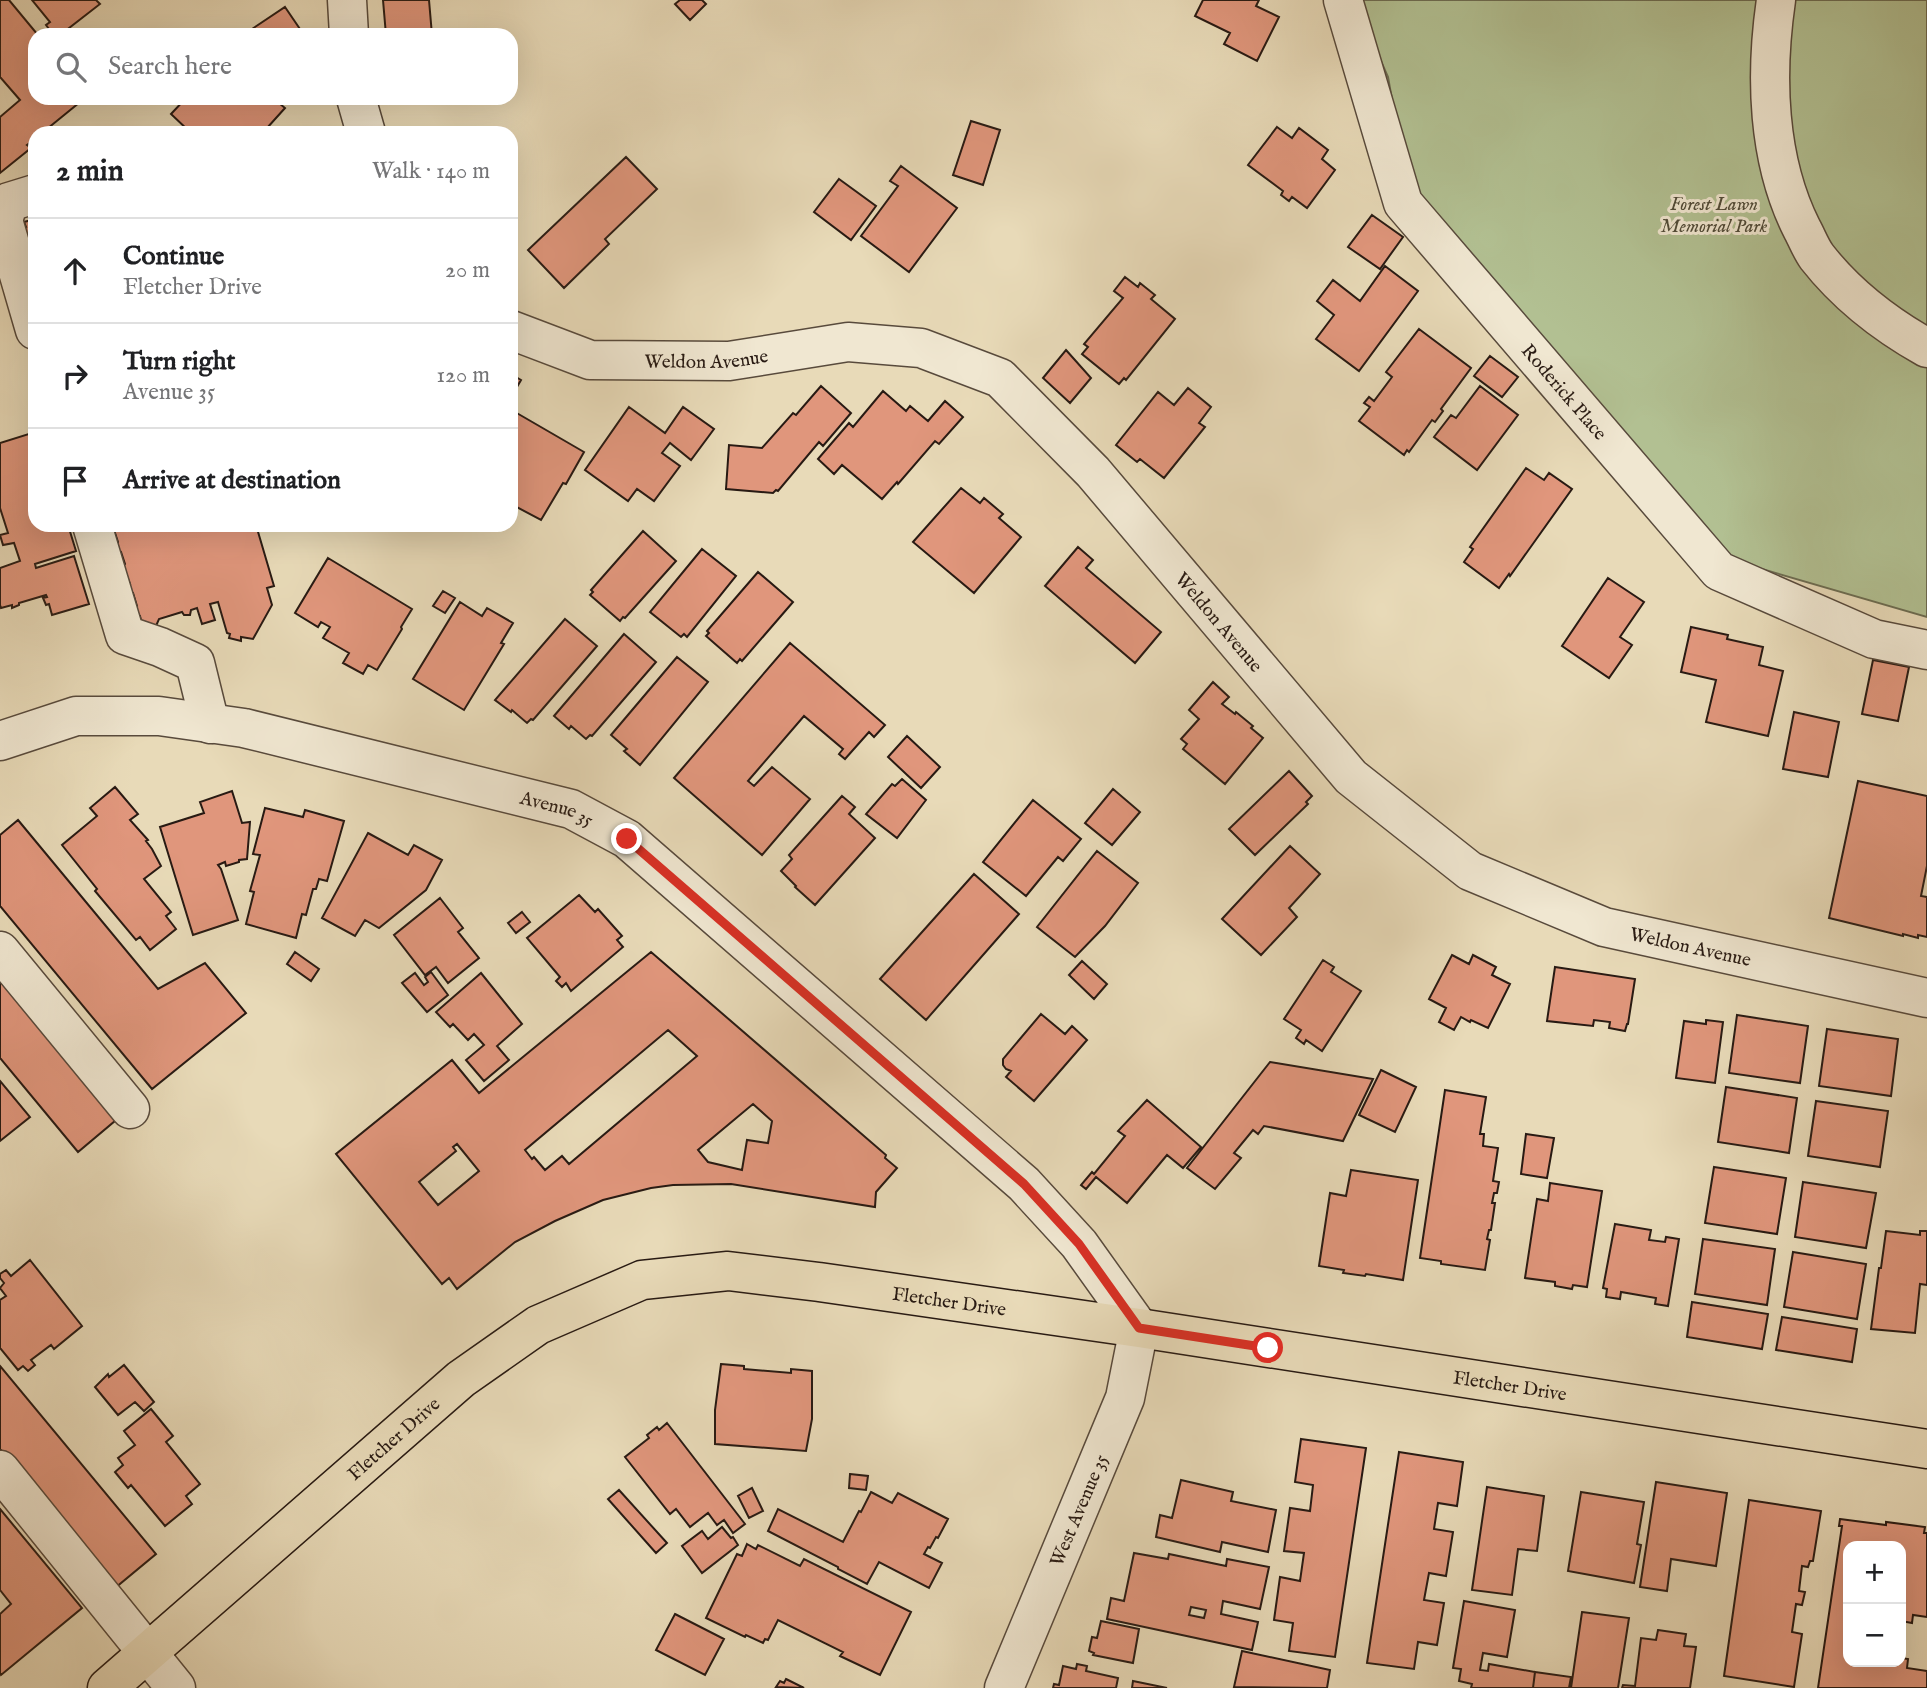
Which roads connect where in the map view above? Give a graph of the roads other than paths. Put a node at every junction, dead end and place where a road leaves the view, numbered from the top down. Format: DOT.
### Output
graph roads {
  1 [pos="347,0"];
  2 [pos="1343,0"];
  3 [pos="1776,0"];
  4 [pos="349,28"];
  5 [pos="358,105"];
  6 [pos="364,126"];
  7 [pos="28,196"];
  8 [pos="28,306"];
  9 [pos="518,333"];
  10 [pos="1927,348"];
  11 [pos="94,532"];
  12 [pos="1927,650"];
  13 [pos="210,723"];
  14 [pos="0,741"];
  15 [pos="0,922"];
  16 [pos="0,951"];
  17 [pos="1927,998"];
  18 [pos="89,1034"];
  19 [pos="130,1109"];
  20 [pos="1139,1328"];
  21 [pos="1927,1449"];
  22 [pos="0,1470"];
  23 [pos="148,1653"];
  24 [pos="107,1688"];
  25 [pos="176,1688"];
  26 [pos="1004,1688"];
  1 -- 4 [label="street"];
  2 -- 12 [label="street, Roderick Place"];
  3 -- 10 [label="street"];
  5 -- 6 [label="street"];
  7 -- 8 [label="street"];
  9 -- 17 [label="street, Weldon Avenue"];
  11 -- 13 [label="street"];
  13 -- 14 [label="street, Avenue 35"];
  13 -- 20 [label="street, Avenue 35"];
  15 -- 18 [label="street"];
  16 -- 19 [label="street"];
  20 -- 21 [label="main road, Fletcher Drive"];
  20 -- 23 [label="main road, Fletcher Drive"];
  20 -- 26 [label="street, West Avenue 35"];
  22 -- 23 [label="street"];
  23 -- 24 [label="main road, Fletcher Drive"];
  23 -- 25 [label="street"];
}
